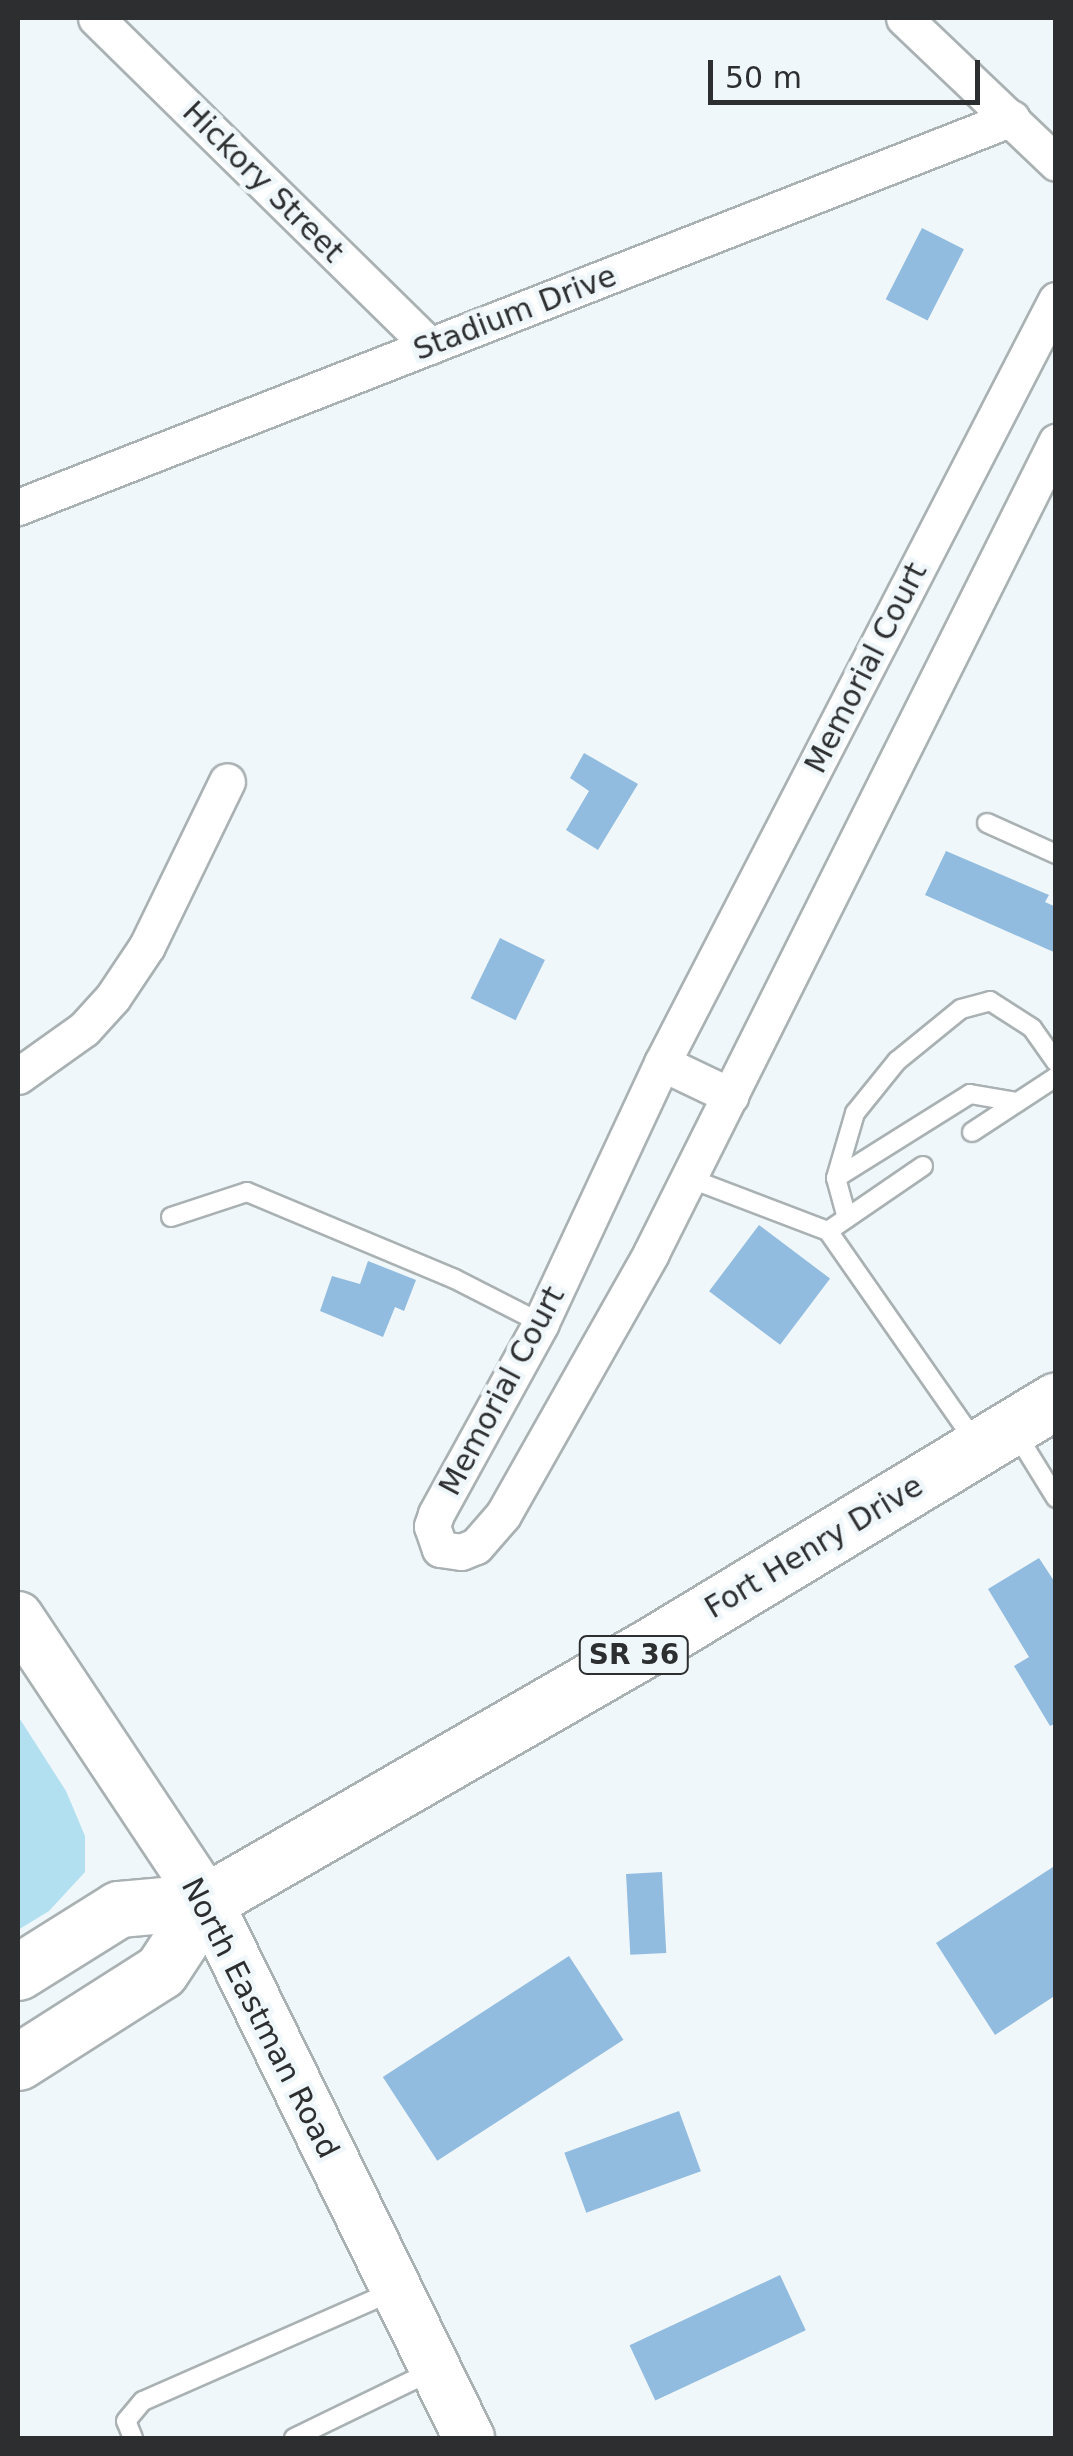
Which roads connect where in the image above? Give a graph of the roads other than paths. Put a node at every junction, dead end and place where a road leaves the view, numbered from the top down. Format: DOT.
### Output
graph roads {
  1 [pos="96,18"];
  2 [pos="904,18"];
  3 [pos="1012,118"];
  4 [pos="1056,163"];
  5 [pos="1056,300"];
  6 [pos="430,346"];
  7 [pos="1056,442"];
  8 [pos="18,507"];
  9 [pos="227,781"];
  10 [pos="987,822"];
  11 [pos="1056,854"];
  12 [pos="1056,1062"];
  13 [pos="662,1063"];
  14 [pos="18,1076"];
  15 [pos="1056,1077"];
  16 [pos="731,1096"];
  17 [pos="1016,1102"];
  18 [pos="972,1132"];
  19 [pos="923,1166"];
  20 [pos="689,1178"];
  21 [pos="836,1178"];
  22 [pos="172,1217"];
  23 [pos="847,1218"];
  24 [pos="828,1231"];
  25 [pos="541,1323"];
  26 [pos="1016,1425"];
  27 [pos="1056,1498"];
  28 [pos="18,1618"];
  29 [pos="207,1901"];
  30 [pos="18,1972"];
  31 [pos="18,2062"];
  32 [pos="394,2291"];
  33 [pos="432,2371"];
  34 [pos="130,2430"];
  35 [pos="294,2438"];
  36 [pos="469,2438"];
  1 -- 6 [label="street, Hickory Street"];
  2 -- 3 [label="street"];
  3 -- 4 [label="street"];
  3 -- 6 [label="street, Stadium Drive"];
  5 -- 13 [label="street, Memorial Court"];
  6 -- 8 [label="street, Stadium Drive"];
  7 -- 16 [label="street, Memorial Court"];
  9 -- 14 [label="street"];
  10 -- 11 [label="lane"];
  12 -- 21 [label="lane"];
  13 -- 16 [label="street"];
  13 -- 25 [label="street, Memorial Court"];
  15 -- 17 [label="lane"];
  16 -- 20 [label="street, Memorial Court"];
  17 -- 18 [label="lane"];
  17 -- 21 [label="lane"];
  19 -- 23 [label="lane"];
  20 -- 24 [label="lane"];
  20 -- 25 [label="street, Memorial Court"];
  21 -- 23 [label="lane"];
  22 -- 25 [label="lane"];
  23 -- 24 [label="lane"];
  24 -- 26 [label="lane"];
  26 -- 27 [label="lane"];
  26 -- 29 [label="main road, Fort Henry Drive / SR 36"];
  28 -- 29 [label="main road, North Eastman Road"];
  29 -- 30 [label="main road, Fort Henry Drive / SR 36"];
  29 -- 31 [label="main road, Fort Henry Drive / SR 36"];
  29 -- 32 [label="main road, North Eastman Road"];
  32 -- 33 [label="main road, North Eastman Road"];
  32 -- 34 [label="lane"];
  33 -- 35 [label="lane"];
  33 -- 36 [label="main road, North Eastman Road"];
}
